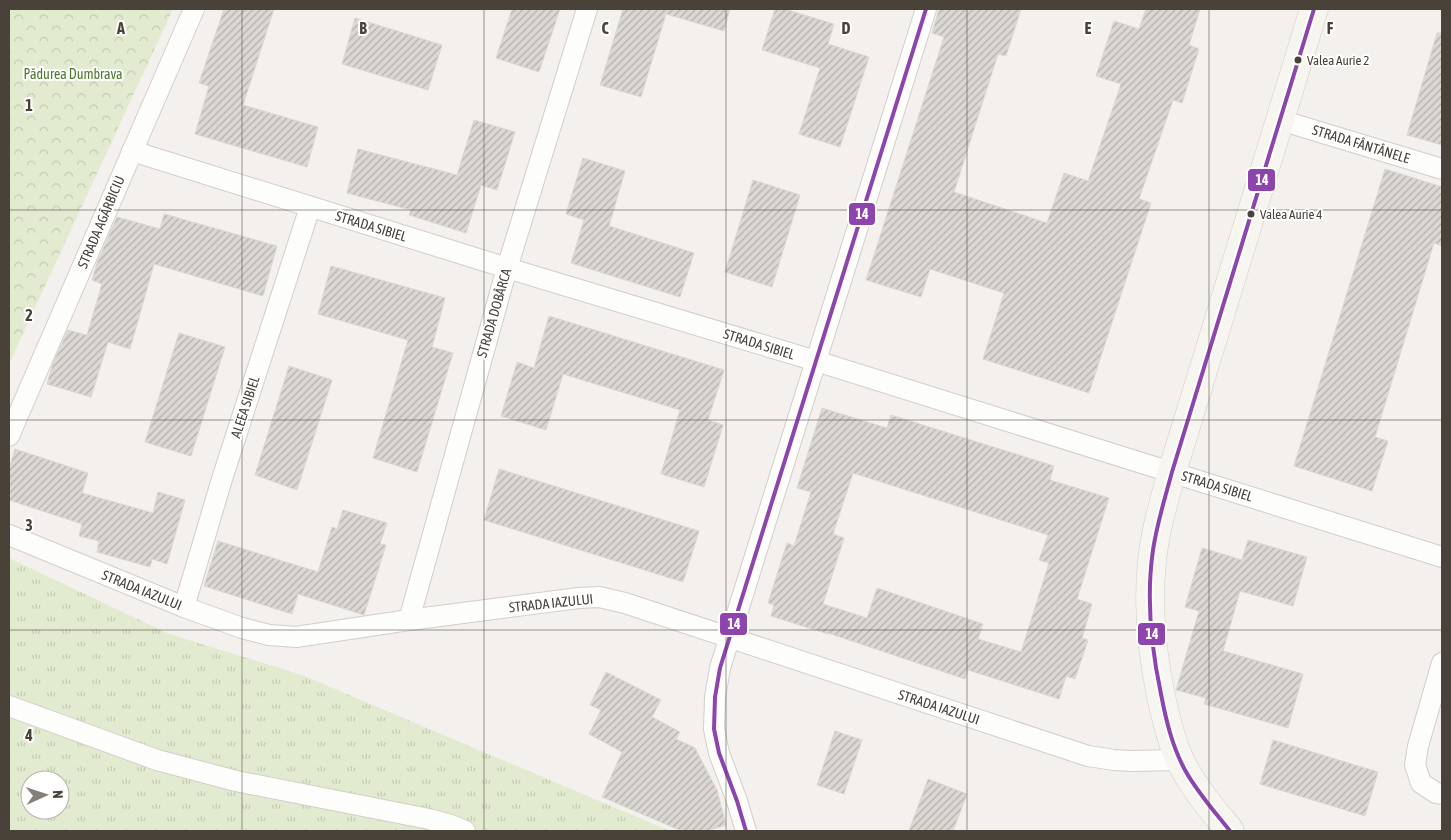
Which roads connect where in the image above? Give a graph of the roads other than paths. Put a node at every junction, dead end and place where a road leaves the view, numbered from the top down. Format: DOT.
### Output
graph roads {
  1 [pos="194,9"];
  2 [pos="587,9"];
  3 [pos="926,9"];
  4 [pos="1314,9"];
  5 [pos="1280,120"];
  6 [pos="132,151"];
  7 [pos="1442,169"];
  8 [pos="310,207"];
  9 [pos="507,268"];
  10 [pos="816,361"];
  11 [pos="9,436"];
  12 [pos="1172,472"];
  13 [pos="9,535"];
  14 [pos="1442,557"];
  15 [pos="184,607"];
  16 [pos="408,620"];
  17 [pos="730,638"];
  18 [pos="1442,663"];
  19 [pos="9,706"];
  20 [pos="1179,760"];
  21 [pos="1442,794"];
  22 [pos="466,831"];
  23 [pos="746,831"];
  24 [pos="1230,831"];
  1 -- 6 [label="street, STRADA AGÂRBICIU"];
  2 -- 9 [label="street, STRADA DOBÂRCA"];
  3 -- 10 [label="street"];
  4 -- 5 [label="street"];
  5 -- 7 [label="street, STRADA FÂNTÂNELE"];
  5 -- 12 [label="street"];
  6 -- 8 [label="street, STRADA SIBIEL"];
  6 -- 11 [label="street, STRADA AGÂRBICIU"];
  8 -- 9 [label="street, STRADA SIBIEL"];
  8 -- 15 [label="street, ALEEA SIBIEL"];
  9 -- 10 [label="street, STRADA SIBIEL"];
  9 -- 16 [label="street, STRADA DOBÂRCA"];
  10 -- 12 [label="street, STRADA SIBIEL"];
  10 -- 17 [label="street"];
  12 -- 14 [label="street, STRADA SIBIEL"];
  12 -- 20 [label="street"];
  13 -- 15 [label="street, STRADA IAZULUI"];
  15 -- 16 [label="street, STRADA IAZULUI"];
  16 -- 17 [label="street, STRADA IAZULUI"];
  17 -- 20 [label="street, STRADA IAZULUI"];
  17 -- 23 [label="street"];
  18 -- 21 [label="street"];
  19 -- 22 [label="street"];
  20 -- 24 [label="street"];
}
